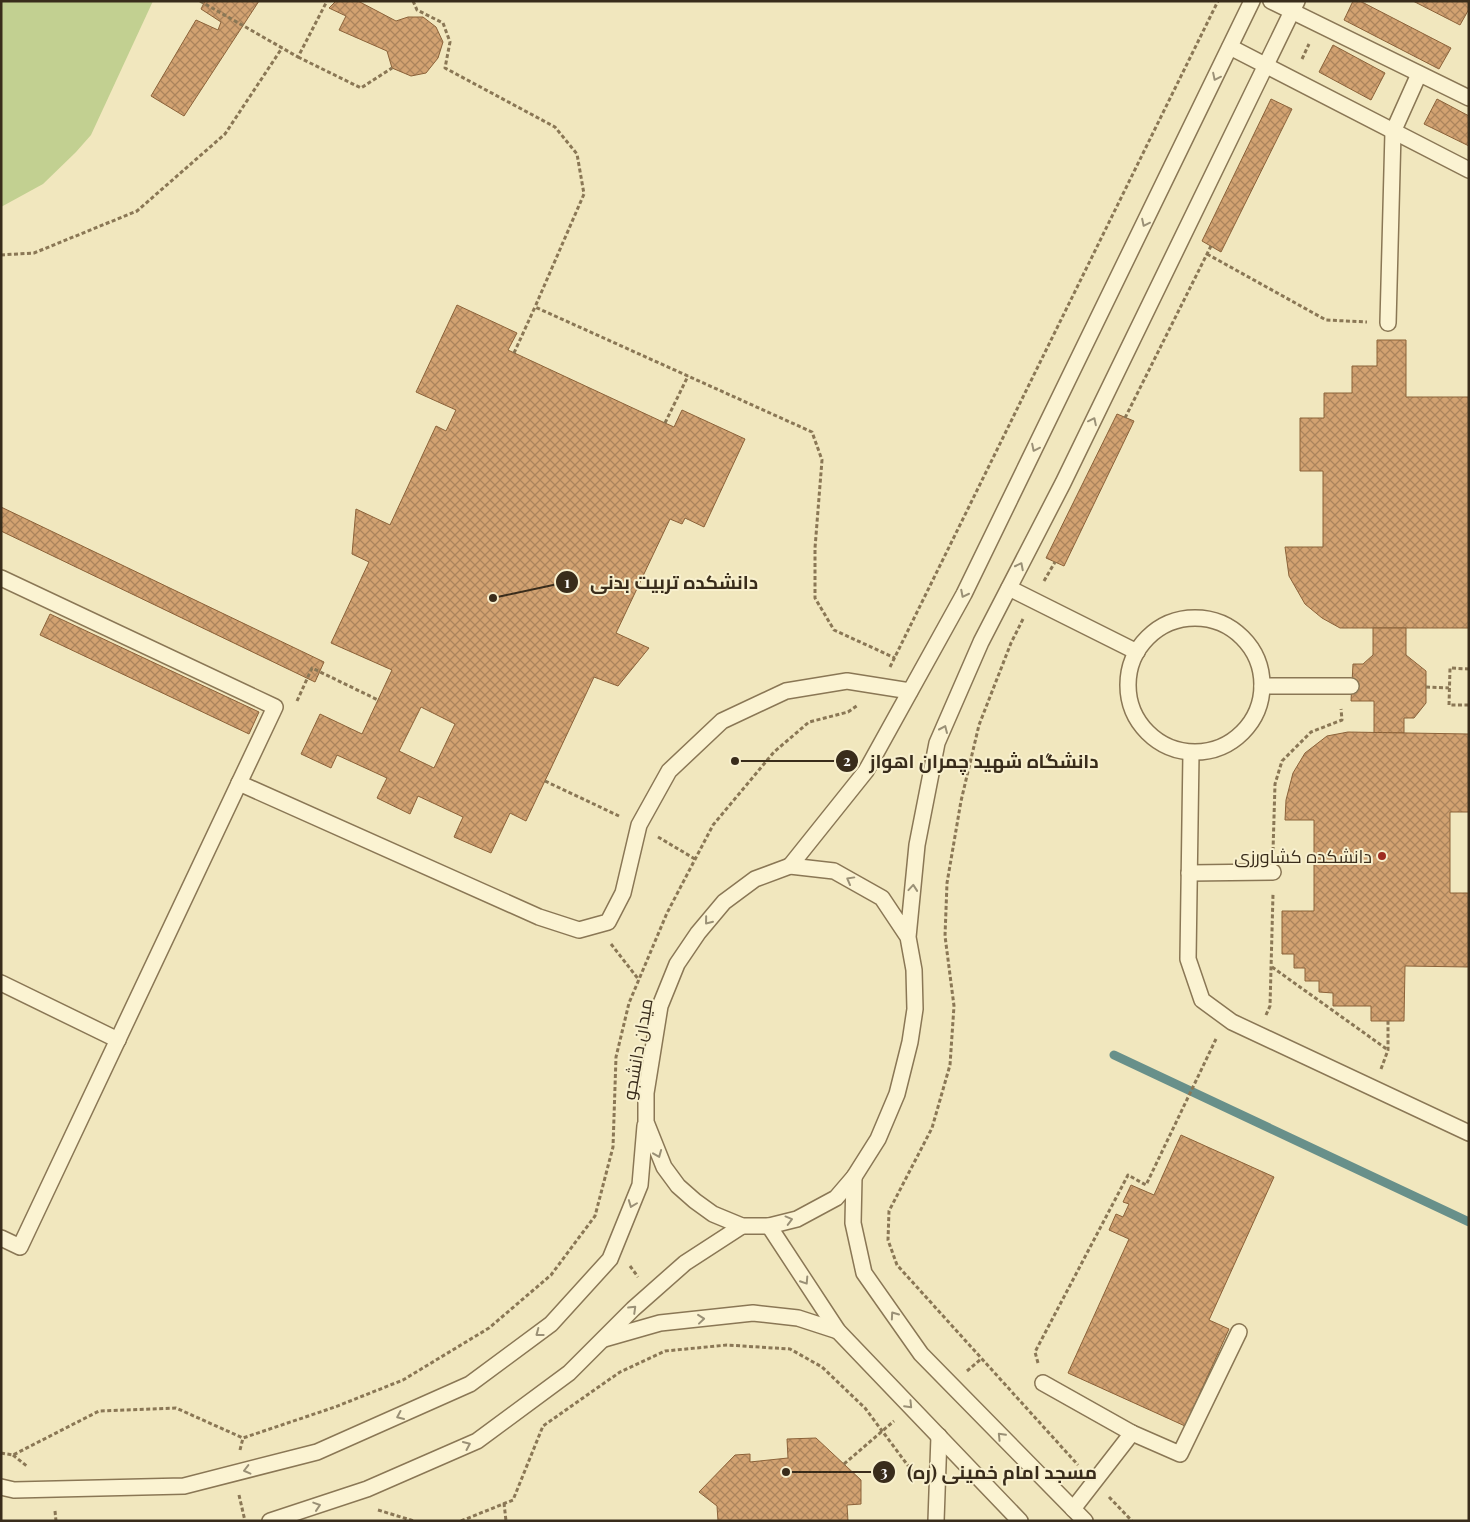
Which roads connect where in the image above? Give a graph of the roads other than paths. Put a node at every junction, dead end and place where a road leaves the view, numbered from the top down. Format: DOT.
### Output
graph roads {
  1 [pos="1252,1"];
  2 [pos="1271,1"];
  3 [pos="1294,6"];
  4 [pos="1230,47"];
  5 [pos="1266,65"];
  6 [pos="1419,74"];
  7 [pos="1469,98"];
  8 [pos="1393,132"];
  9 [pos="1469,170"];
  10 [pos="1388,323"];
  11 [pos="1,578"];
  12 [pos="1009,588"];
  13 [pos="1137,652"];
  14 [pos="1262,686"];
  15 [pos="1346,686"];
  16 [pos="910,691"];
  17 [pos="1191,753"];
  18 [pos="239,783"];
  19 [pos="790,866"];
  20 [pos="1273,872"];
  21 [pos="1190,873"];
  22 [pos="908,936"];
  23 [pos="1,983"];
  24 [pos="118,1040"];
  25 [pos="646,1122"];
  26 [pos="1469,1133"];
  27 [pos="854,1177"];
  28 [pos="742,1226"];
  29 [pos="768,1226"];
  30 [pos="1,1238"];
  31 [pos="838,1331"];
  32 [pos="1239,1332"];
  33 [pos="602,1340"];
  34 [pos="1043,1383"];
  35 [pos="1132,1433"];
  36 [pos="939,1436"];
  37 [pos="1,1487"];
  38 [pos="1073,1509"];
  39 [pos="270,1521"];
  40 [pos="936,1521"];
  41 [pos="1020,1521"];
  42 [pos="1085,1521"];
  1 -- 4 [label="lane"];
  2 -- 3 [label="lane"];
  3 -- 5 [label="lane"];
  3 -- 6 [label="lane"];
  4 -- 5 [label="lane"];
  4 -- 16 [label="lane, one-way"];
  5 -- 8 [label="lane"];
  12 -- 5 [label="lane, one-way"];
  6 -- 7 [label="lane"];
  6 -- 8 [label="lane"];
  8 -- 9 [label="lane"];
  8 -- 10 [label="lane"];
  11 -- 18 [label="lane"];
  12 -- 13 [label="lane"];
  22 -- 12 [label="lane, one-way"];
  13 -- 14 [label="lane"];
  13 -- 17 [label="lane"];
  14 -- 15 [label="lane"];
  14 -- 17 [label="lane"];
  16 -- 18 [label="lane"];
  16 -- 19 [label="lane"];
  17 -- 21 [label="lane"];
  18 -- 24 [label="lane"];
  22 -- 19 [label="lane, میدان دانشجو, one-way"];
  19 -- 25 [label="lane, میدان دانشجو, one-way"];
  20 -- 21 [label="lane"];
  21 -- 26 [label="lane"];
  22 -- 27 [label="lane, میدان دانشجو"];
  23 -- 24 [label="lane"];
  24 -- 30 [label="lane"];
  25 -- 28 [label="lane, میدان دانشجو, one-way"];
  25 -- 37 [label="lane, one-way"];
  29 -- 27 [label="lane, میدان دانشجو, one-way"];
  38 -- 27 [label="lane, one-way"];
  28 -- 29 [label="lane, میدان دانشجو"];
  33 -- 28 [label="lane, one-way"];
  29 -- 31 [label="lane, one-way"];
  33 -- 31 [label="lane, one-way"];
  31 -- 36 [label="lane, one-way"];
  32 -- 35 [label="lane"];
  39 -- 33 [label="lane, one-way"];
  34 -- 35 [label="lane"];
  35 -- 38 [label="lane"];
  36 -- 40 [label="lane"];
  36 -- 41 [label="lane"];
  38 -- 42 [label="lane"];
}
